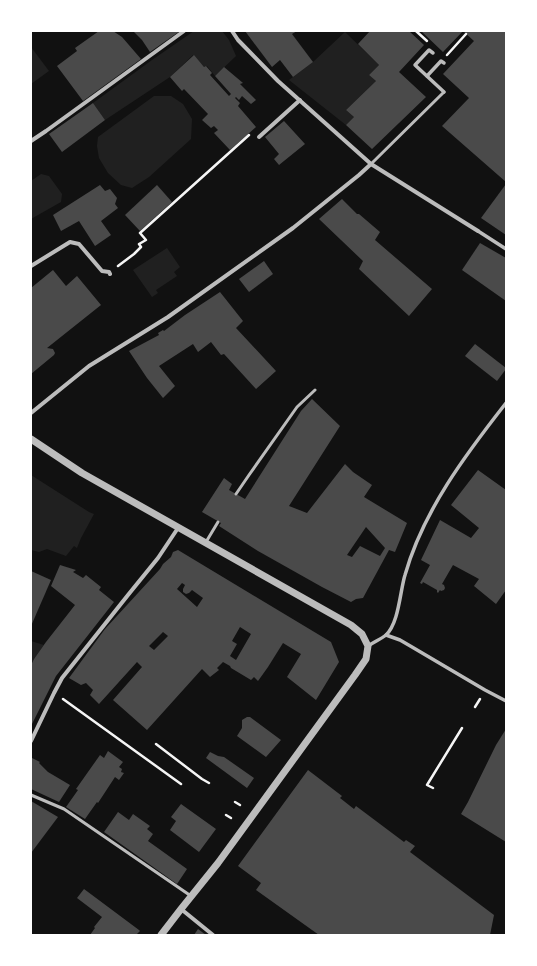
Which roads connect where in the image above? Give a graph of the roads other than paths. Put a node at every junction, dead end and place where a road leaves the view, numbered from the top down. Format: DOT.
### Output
graph roads {
  1 [pos="184,31"];
  2 [pos="232,31"];
  3 [pos="433,53"];
  4 [pos="443,62"];
  5 [pos="428,76"];
  6 [pos="444,92"];
  7 [pos="300,100"];
  8 [pos="259,137"];
  9 [pos="31,140"];
  10 [pos="371,164"];
  11 [pos="478,231"];
  12 [pos="506,249"];
  13 [pos="31,266"];
  14 [pos="110,273"];
  15 [pos="315,390"];
  16 [pos="506,403"];
  17 [pos="31,412"];
  18 [pos="31,439"];
  19 [pos="236,494"];
  20 [pos="218,522"];
  21 [pos="178,528"];
  22 [pos="205,543"];
  23 [pos="386,635"];
  24 [pos="368,646"];
  25 [pos="506,700"];
  26 [pos="31,741"];
  27 [pos="31,795"];
  28 [pos="191,896"];
  29 [pos="181,908"];
  30 [pos="161,935"];
  31 [pos="213,935"];
  1 -- 9 [label="street"];
  2 -- 7 [label="street"];
  3 -- 5 [label="street"];
  4 -- 5 [label="street"];
  5 -- 6 [label="street"];
  6 -- 10 [label="lane"];
  7 -- 8 [label="street"];
  7 -- 10 [label="street"];
  10 -- 11 [label="street"];
  10 -- 17 [label="street"];
  11 -- 12 [label="street"];
  13 -- 14 [label="street"];
  15 -- 19 [label="lane"];
  16 -- 23 [label="street"];
  18 -- 21 [label="street"];
  20 -- 22 [label="lane"];
  21 -- 22 [label="street"];
  21 -- 26 [label="street"];
  22 -- 24 [label="street"];
  23 -- 24 [label="street"];
  23 -- 25 [label="street"];
  24 -- 28 [label="street"];
  27 -- 28 [label="lane"];
  28 -- 29 [label="street"];
  29 -- 30 [label="street"];
  29 -- 31 [label="street"];
}
